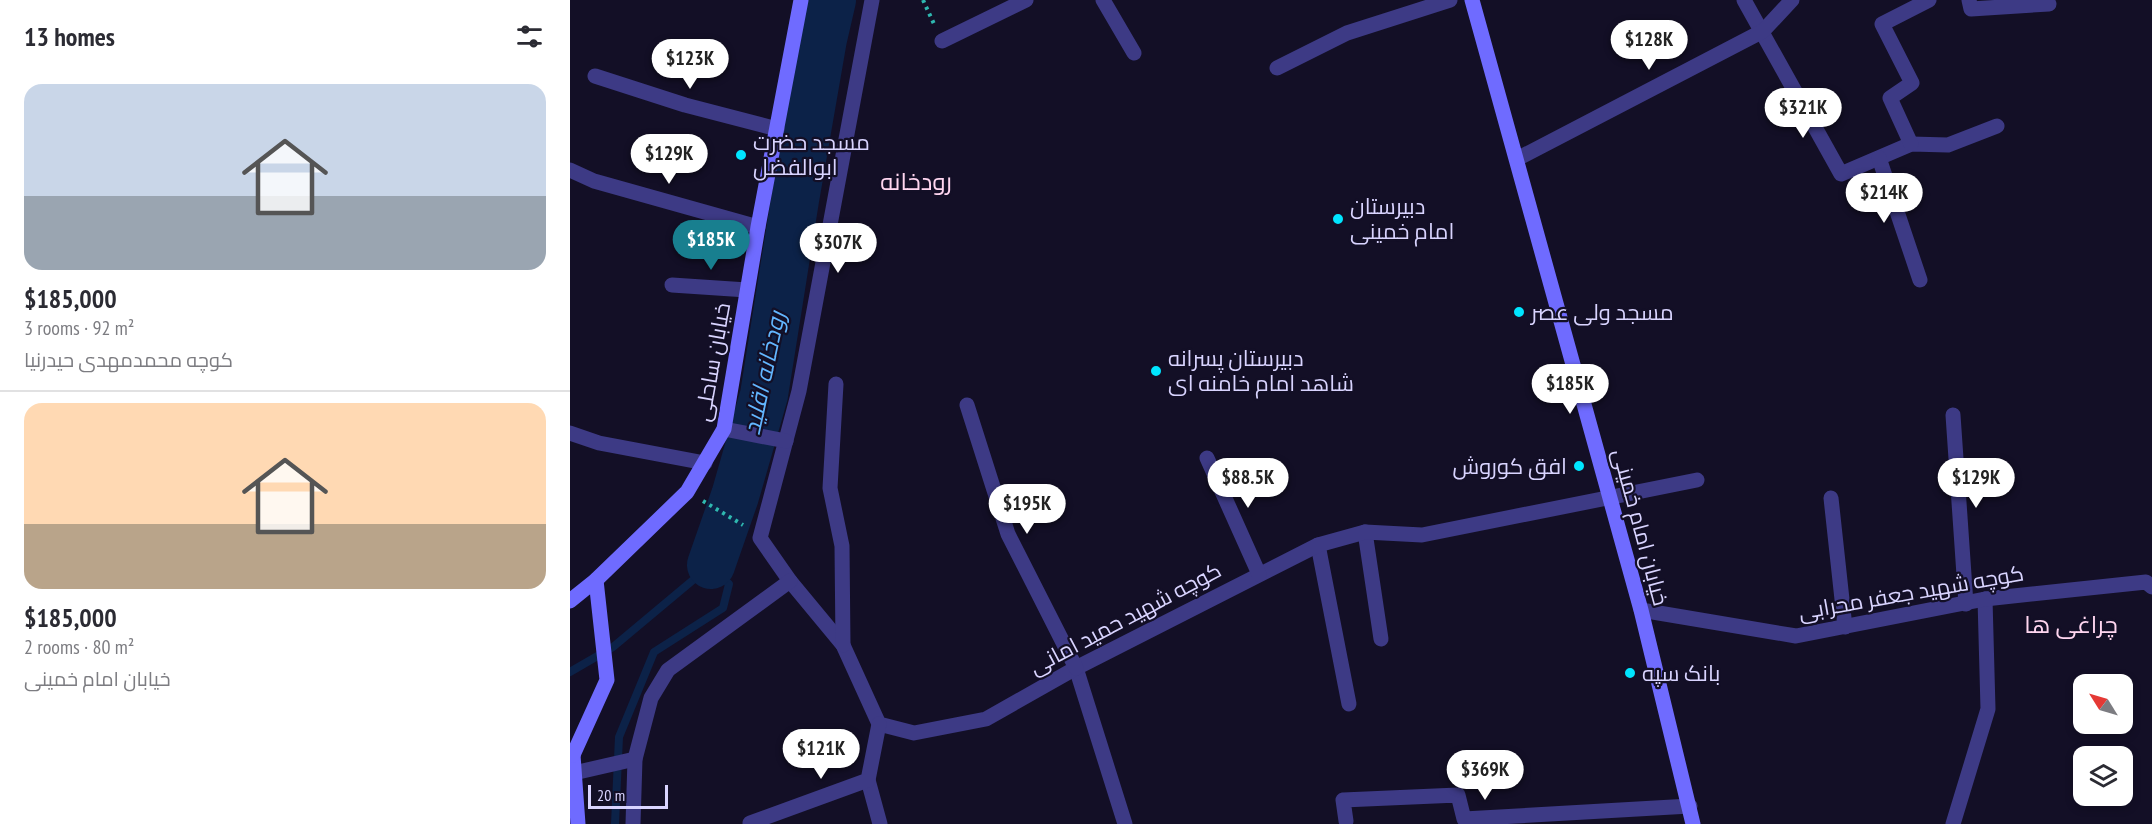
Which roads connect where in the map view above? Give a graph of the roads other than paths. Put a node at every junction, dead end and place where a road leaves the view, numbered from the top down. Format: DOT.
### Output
graph roads {
  1 [pos="801,0"];
  2 [pos="872,0"];
  3 [pos="1026,0"];
  4 [pos="1103,0"];
  5 [pos="1450,0"];
  6 [pos="1472,0"];
  7 [pos="1744,0"];
  8 [pos="1792,0"];
  9 [pos="1929,0"];
  10 [pos="1969,0"];
  11 [pos="2049,4"];
  12 [pos="1763,31"];
  13 [pos="942,41"];
  14 [pos="1134,53"];
  15 [pos="1277,68"];
  16 [pos="595,76"];
  17 [pos="1997,126"];
  18 [pos="777,129"];
  19 [pos="1911,144"];
  20 [pos="1879,158"];
  21 [pos="1517,159"];
  22 [pos="570,170"];
  23 [pos="758,227"];
  24 [pos="1920,280"];
  25 [pos="672,285"];
  26 [pos="747,290"];
  27 [pos="836,384"];
  28 [pos="967,405"];
  29 [pos="1953,415"];
  30 [pos="724,429"];
  31 [pos="570,433"];
  32 [pos="782,441"];
  33 [pos="1207,458"];
  34 [pos="705,463"];
  35 [pos="1697,480"];
  36 [pos="1610,498"];
  37 [pos="1831,498"];
  38 [pos="1365,532"];
  39 [pos="1318,545"];
  40 [pos="1259,574"];
  41 [pos="596,580"];
  42 [pos="790,581"];
  43 [pos="2152,587"];
  44 [pos="1985,599"];
  45 [pos="570,601"];
  46 [pos="1966,604"];
  47 [pos="1641,610"];
  48 [pos="1845,627"];
  49 [pos="1381,639"];
  50 [pos="843,645"];
  51 [pos="1076,668"];
  52 [pos="1349,704"];
  53 [pos="879,724"];
  54 [pos="571,753"];
  55 [pos="635,759"];
  56 [pos="574,773"];
  57 [pos="868,780"];
  58 [pos="1690,806"];
  59 [pos="1346,821"];
  60 [pos="750,823"];
  61 [pos="578,824"];
  62 [pos="633,824"];
  63 [pos="880,824"];
  64 [pos="1125,824"];
  65 [pos="1693,824"];
  66 [pos="1953,824"];
  1 -- 18 [label="street, خیابان ساحلی"];
  2 -- 32 [label="street"];
  3 -- 13 [label="street"];
  4 -- 14 [label="street"];
  5 -- 15 [label="street"];
  6 -- 21 [label="street, خیابان امام خمینی"];
  7 -- 12 [label="street"];
  8 -- 12 [label="street"];
  9 -- 19 [label="street"];
  10 -- 11 [label="street"];
  12 -- 20 [label="street"];
  12 -- 21 [label="street"];
  16 -- 18 [label="street"];
  17 -- 19 [label="street"];
  18 -- 23 [label="street, خیابان ساحلی"];
  19 -- 20 [label="street"];
  20 -- 24 [label="street"];
  21 -- 36 [label="street, خیابان امام خمینی"];
  22 -- 23 [label="street"];
  23 -- 26 [label="street, خیابان ساحلی"];
  25 -- 26 [label="street"];
  26 -- 30 [label="street, خیابان ساحلی"];
  27 -- 50 [label="street"];
  28 -- 51 [label="street"];
  29 -- 46 [label="street"];
  30 -- 32 [label="street"];
  30 -- 34 [label="street, خیابان ساحلی"];
  31 -- 34 [label="street"];
  32 -- 42 [label="street"];
  33 -- 40 [label="street"];
  34 -- 41 [label="street, خیابان ساحلی"];
  35 -- 36 [label="street, کوچه شهید حمید امانی"];
  36 -- 38 [label="street, کوچه شهید حمید امانی"];
  36 -- 47 [label="street, خیابان امام خمینی"];
  37 -- 48 [label="street"];
  38 -- 39 [label="street, کوچه شهید حمید امانی"];
  38 -- 49 [label="street"];
  39 -- 40 [label="street, کوچه شهید حمید امانی"];
  39 -- 52 [label="street"];
  40 -- 51 [label="street, کوچه شهید حمید امانی"];
  41 -- 45 [label="street, خیابان ساحلی"];
  41 -- 54 [label="street"];
  42 -- 50 [label="street"];
  42 -- 55 [label="street"];
  43 -- 44 [label="street, کوچه شهید جعفر محرابی"];
  44 -- 46 [label="street, کوچه شهید جعفر محرابی"];
  44 -- 66 [label="street"];
  46 -- 48 [label="street, کوچه شهید جعفر محرابی"];
  47 -- 48 [label="street, کوچه شهید جعفر محرابی"];
  47 -- 58 [label="street, خیابان امام خمینی"];
  50 -- 53 [label="street"];
  51 -- 53 [label="street, کوچه شهید حمید امانی"];
  51 -- 64 [label="street"];
  53 -- 57 [label="street"];
  54 -- 56 [label="street"];
  55 -- 56 [label="street"];
  55 -- 62 [label="street"];
  56 -- 61 [label="street"];
  57 -- 60 [label="street"];
  57 -- 63 [label="street"];
  58 -- 59 [label="street"];
  58 -- 65 [label="street, خیابان امام خمینی"];
}
